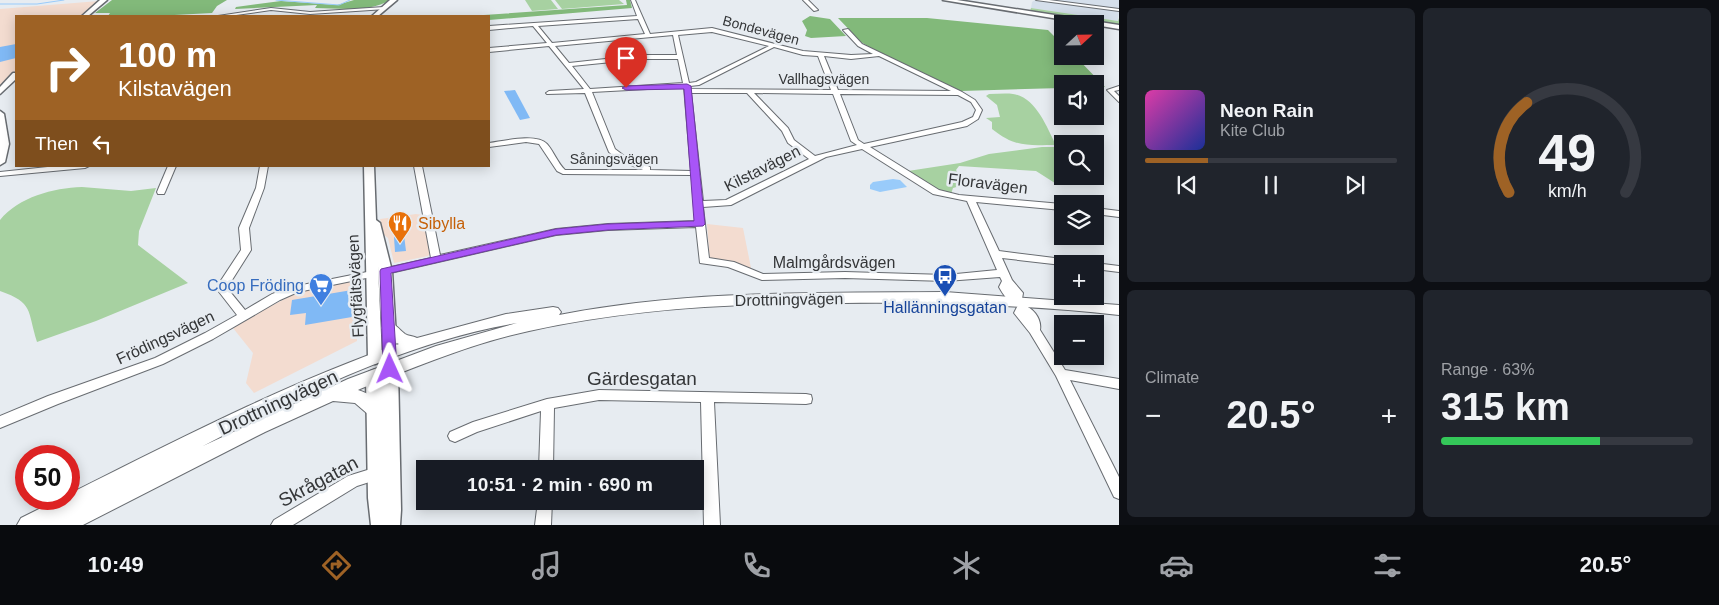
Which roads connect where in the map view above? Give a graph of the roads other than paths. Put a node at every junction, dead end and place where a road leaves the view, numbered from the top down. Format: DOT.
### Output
graph roads {
  1 [pos="104,0"];
  2 [pos="394,0"];
  3 [pos="633,0"];
  4 [pos="805,0"];
  5 [pos="946,0"];
  6 [pos="1038,0"];
  7 [pos="384,8"];
  8 [pos="816,10"];
  9 [pos="1119,10"];
  10 [pos="302,12"];
  11 [pos="339,14"];
  12 [pos="86,15"];
  13 [pos="227,15"];
  14 [pos="292,15"];
  15 [pos="376,15"];
  16 [pos="640,17"];
  17 [pos="534,24"];
  18 [pos="1119,27"];
  19 [pos="490,28"];
  20 [pos="846,30"];
  21 [pos="676,33"];
  22 [pos="648,36"];
  23 [pos="549,45"];
  24 [pos="773,46"];
  25 [pos="490,50"];
  26 [pos="878,54"];
  27 [pos="821,56"];
  28 [pos="680,57"];
  29 [pos="566,65"];
  30 [pos="15,76"];
  31 [pos="15,88"];
  32 [pos="687,88"];
  33 [pos="1119,88"];
  34 [pos="587,89"];
  35 [pos="0,90"];
  36 [pos="748,91"];
  37 [pos="834,91"];
  38 [pos="549,93"];
  39 [pos="960,93"];
  40 [pos="1119,100"];
  41 [pos="0,114"];
  42 [pos="2,144"];
  43 [pos="490,145"];
  44 [pos="862,146"];
  45 [pos="814,158"];
  46 [pos="0,162"];
  47 [pos="74,167"];
  48 [pos="172,167"];
  49 [pos="264,167"];
  50 [pos="369,167"];
  51 [pos="418,167"];
  52 [pos="652,172"];
  53 [pos="695,173"];
  54 [pos="0,174"];
  55 [pos="161,192"];
  56 [pos="972,200"];
  57 [pos="699,204"];
  58 [pos="1054,206"];
  59 [pos="1104,212"];
  60 [pos="1119,214"];
  61 [pos="700,224"];
  62 [pos="996,254"];
  63 [pos="436,259"];
  64 [pos="1054,261"];
  65 [pos="1104,267"];
  66 [pos="1119,269"];
  67 [pos="379,273"];
  68 [pos="1006,277"];
  69 [pos="661,304"];
  70 [pos="1020,305"];
  71 [pos="1119,310"];
  72 [pos="244,316"];
  73 [pos="1119,316"];
  74 [pos="389,328"];
  75 [pos="418,344"];
  76 [pos="382,364"];
  77 [pos="1061,374"];
  78 [pos="1119,384"];
  79 [pos="328,396"];
  80 [pos="707,397"];
  81 [pos="806,398"];
  82 [pos="547,404"];
  83 [pos="374,410"];
  84 [pos="0,422"];
  85 [pos="455,436"];
  86 [pos="546,460"];
  87 [pos="384,472"];
  88 [pos="1119,492"];
  89 [pos="544,510"];
  90 [pos="28,525"];
  91 [pos="61,525"];
  92 [pos="279,525"];
  93 [pos="381,525"];
  94 [pos="390,525"];
  95 [pos="543,525"];
  96 [pos="712,525"];
  1 -- 12 [label="street"];
  2 -- 7 [label="street"];
  3 -- 16 [label="street"];
  4 -- 8 [label="street"];
  5 -- 18 [label="street"];
  6 -- 9 [label="street"];
  7 -- 11 [label="street"];
  7 -- 15 [label="street"];
  10 -- 11 [label="street"];
  10 -- 13 [label="street"];
  10 -- 14 [label="street"];
  16 -- 17 [label="street"];
  16 -- 22 [label="street"];
  17 -- 19 [label="street"];
  17 -- 23 [label="street"];
  20 -- 26 [label="street, Kilstavägen"];
  21 -- 22 [label="street, Bondevägen"];
  21 -- 24 [label="street, Bondevägen"];
  21 -- 28 [label="street"];
  22 -- 23 [label="street, Bondevägen"];
  23 -- 25 [label="street, Bondevägen"];
  23 -- 29 [label="street"];
  24 -- 27 [label="street, Bondevägen"];
  24 -- 32 [label="street"];
  26 -- 27 [label="street, Bondevägen"];
  26 -- 39 [label="street, Kilstavägen"];
  27 -- 37 [label="street"];
  28 -- 29 [label="street"];
  28 -- 32 [label="street"];
  29 -- 34 [label="street"];
  30 -- 35 [label="street"];
  31 -- 35 [label="street"];
  32 -- 34 [label="street, Vallhagsvägen"];
  32 -- 36 [label="street, Vallhagsvägen"];
  32 -- 53 [label="street"];
  33 -- 40 [label="street"];
  34 -- 38 [label="street, Vallhagsvägen"];
  34 -- 52 [label="street"];
  36 -- 37 [label="street, Vallhagsvägen"];
  36 -- 45 [label="street"];
  37 -- 39 [label="street, Vallhagsvägen"];
  37 -- 44 [label="street"];
  39 -- 44 [label="street, Kilstavägen"];
  41 -- 42 [label="street"];
  42 -- 46 [label="street"];
  43 -- 52 [label="street, Såningsvägen"];
  44 -- 45 [label="street, Kilstavägen"];
  44 -- 56 [label="street, Floravägen"];
  45 -- 57 [label="street, Kilstavägen"];
  47 -- 54 [label="street"];
  48 -- 55 [label="street"];
  49 -- 72 [label="street"];
  50 -- 67 [label="street, Flygfältsvägen"];
  51 -- 63 [label="street"];
  52 -- 53 [label="street, Såningsvägen"];
  53 -- 57 [label="street"];
  56 -- 58 [label="street, Floravägen"];
  56 -- 62 [label="street"];
  57 -- 61 [label="street"];
  59 -- 60 [label="street"];
  61 -- 63 [label="street"];
  61 -- 68 [label="street, Malmgårdsvägen"];
  62 -- 64 [label="street"];
  62 -- 68 [label="street"];
  63 -- 67 [label="street"];
  65 -- 66 [label="street"];
  67 -- 72 [label="street, Frödingsvägen"];
  67 -- 74 [label="street, Flygfältsvägen"];
  67 -- 76 [label="street, Flygfältsvägen"];
  68 -- 70 [label="street"];
  69 -- 70 [label="main road, Drottningvägen"];
  69 -- 75 [label="main road, Drottningvägen"];
  69 -- 76 [label="main road, Drottningvägen"];
  70 -- 71 [label="main road, Drottningvägen"];
  70 -- 73 [label="main road, Drottningvägen"];
  70 -- 77 [label="street"];
  72 -- 84 [label="street, Frödingsvägen"];
  74 -- 75 [label="main road"];
  74 -- 76 [label="street, Flygfältsvägen"];
  75 -- 76 [label="main road, Drottningvägen"];
  76 -- 79 [label="main road, Drottningvägen"];
  76 -- 83 [label="street"];
  76 -- 87 [label="street"];
  76 -- 90 [label="main road, Drottningvägen"];
  77 -- 78 [label="street"];
  77 -- 88 [label="street"];
  79 -- 83 [label="main road"];
  79 -- 91 [label="main road, Drottningvägen"];
  80 -- 81 [label="street, Gärdesgatan"];
  80 -- 82 [label="street, Gärdesgatan"];
  80 -- 96 [label="street"];
  82 -- 85 [label="street, Gärdesgatan"];
  82 -- 86 [label="street"];
  83 -- 87 [label="street"];
  87 -- 92 [label="street, Skrågatan"];
  87 -- 93 [label="street"];
  87 -- 94 [label="street"];
  89 -- 95 [label="street"];
}
